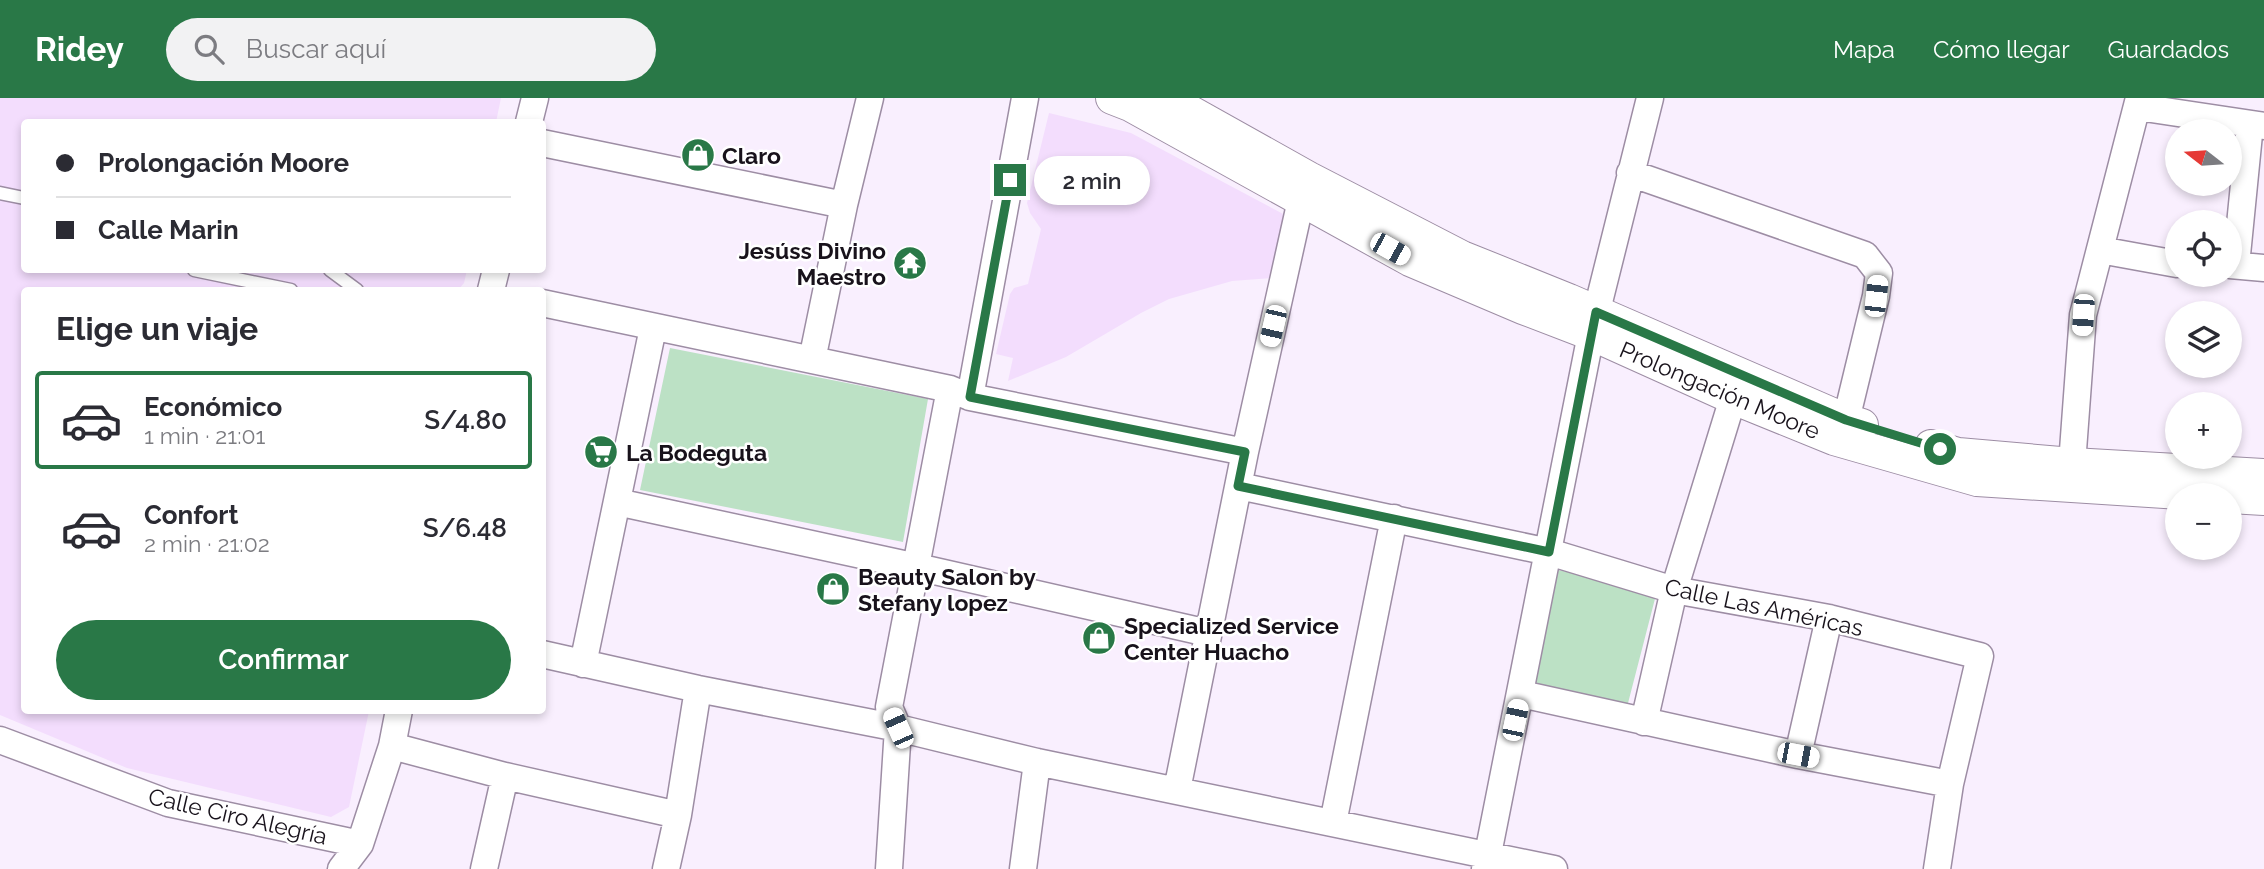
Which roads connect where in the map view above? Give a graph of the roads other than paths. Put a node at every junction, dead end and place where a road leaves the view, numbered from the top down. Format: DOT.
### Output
graph roads {
  1 [pos="535,98"];
  2 [pos="870,98"];
  3 [pos="1025,98"];
  4 [pos="1112,98"];
  5 [pos="1166,98"];
  6 [pos="1650,98"];
  7 [pos="2139,102"];
  8 [pos="530,119"];
  9 [pos="2257,125"];
  10 [pos="546,144"];
  11 [pos="1630,173"];
  12 [pos="1305,189"];
  13 [pos="0,193"];
  14 [pos="21,197"];
  15 [pos="844,205"];
  16 [pos="2242,212"];
  17 [pos="2100,250"];
  18 [pos="2165,262"];
  19 [pos="2242,266"];
  20 [pos="2264,268"];
  21 [pos="208,273"];
  22 [pos="334,273"];
  23 [pos="276,287"];
  24 [pos="353,287"];
  25 [pos="546,304"];
  26 [pos="1593,323"];
  27 [pos="653,328"];
  28 [pos="812,360"];
  29 [pos="960,393"];
  30 [pos="1733,398"];
  31 [pos="1846,420"];
  32 [pos="1245,452"];
  33 [pos="2072,464"];
  34 [pos="2264,475"];
  35 [pos="1238,486"];
  36 [pos="2165,492"];
  37 [pos="2242,497"];
  38 [pos="2264,499"];
  39 [pos="617,502"];
  40 [pos="1394,518"];
  41 [pos="1549,552"];
  42 [pos="917,567"];
  43 [pos="1674,590"];
  44 [pos="1829,618"];
  45 [pos="1208,633"];
  46 [pos="546,655"];
  47 [pos="583,664"];
  48 [pos="698,690"];
  49 [pos="1521,694"];
  50 [pos="398,714"];
  51 [pos="1644,722"];
  52 [pos="898,728"];
  53 [pos="0,740"];
  54 [pos="392,746"];
  55 [pos="1798,755"];
  56 [pos="1037,762"];
  57 [pos="505,776"];
  58 [pos="1950,784"];
  59 [pos="1177,790"];
  60 [pos="678,815"];
  61 [pos="1333,823"];
  62 [pos="360,844"];
  63 [pos="1486,862"];
  64 [pos="341,869"];
  65 [pos="484,869"];
  66 [pos="666,869"];
  67 [pos="889,869"];
  68 [pos="1023,869"];
  69 [pos="1554,869"];
  70 [pos="1937,869"];
  1 -- 8 [label="street"];
  2 -- 15 [label="street"];
  3 -- 29 [label="street"];
  4 -- 12 [label="street, Prolongación Moore"];
  5 -- 12 [label="street, Prolongación Moore"];
  6 -- 11 [label="street"];
  7 -- 9 [label="street"];
  7 -- 17 [label="street"];
  9 -- 16 [label="street"];
  10 -- 15 [label="street"];
  11 -- 26 [label="street"];
  11 -- 31 [label="street"];
  12 -- 26 [label="street, Prolongación Moore"];
  12 -- 32 [label="street"];
  13 -- 14 [label="lane"];
  15 -- 28 [label="street"];
  17 -- 18 [label="street"];
  17 -- 33 [label="street"];
  19 -- 20 [label="street"];
  21 -- 23 [label="lane"];
  22 -- 24 [label="lane"];
  25 -- 27 [label="street"];
  26 -- 30 [label="street, Prolongación Moore"];
  26 -- 31 [label="street, Prolongación Moore"];
  26 -- 41 [label="street"];
  27 -- 28 [label="street"];
  27 -- 39 [label="street"];
  28 -- 29 [label="street"];
  29 -- 32 [label="street"];
  29 -- 42 [label="street"];
  30 -- 36 [label="street, Prolongación Moore"];
  30 -- 43 [label="street"];
  31 -- 33 [label="street, Prolongación Moore"];
  32 -- 35 [label="street"];
  33 -- 34 [label="street, Prolongación Moore"];
  35 -- 40 [label="street, Calle Las Américas"];
  35 -- 45 [label="street"];
  37 -- 38 [label="street"];
  39 -- 42 [label="street"];
  39 -- 47 [label="street"];
  40 -- 41 [label="street, Calle Las Américas"];
  40 -- 61 [label="street"];
  41 -- 43 [label="street, Calle Las Américas"];
  41 -- 49 [label="street"];
  42 -- 45 [label="street"];
  42 -- 52 [label="street"];
  43 -- 44 [label="street, Calle Las Américas"];
  43 -- 51 [label="street"];
  44 -- 55 [label="street"];
  44 -- 58 [label="street, Calle Las Américas"];
  45 -- 59 [label="street"];
  46 -- 47 [label="street"];
  47 -- 48 [label="street"];
  48 -- 52 [label="street"];
  48 -- 60 [label="street"];
  49 -- 51 [label="street"];
  49 -- 63 [label="street"];
  50 -- 54 [label="street"];
  51 -- 55 [label="street"];
  52 -- 56 [label="street"];
  52 -- 67 [label="street"];
  53 -- 62 [label="street, Calle Ciro Alegría"];
  54 -- 57 [label="street"];
  54 -- 62 [label="street"];
  55 -- 58 [label="street"];
  56 -- 59 [label="street"];
  56 -- 68 [label="street"];
  57 -- 60 [label="street"];
  57 -- 65 [label="street"];
  58 -- 70 [label="street"];
  59 -- 61 [label="street"];
  60 -- 66 [label="street"];
  61 -- 63 [label="street"];
  62 -- 64 [label="street"];
  63 -- 69 [label="street"];
}
